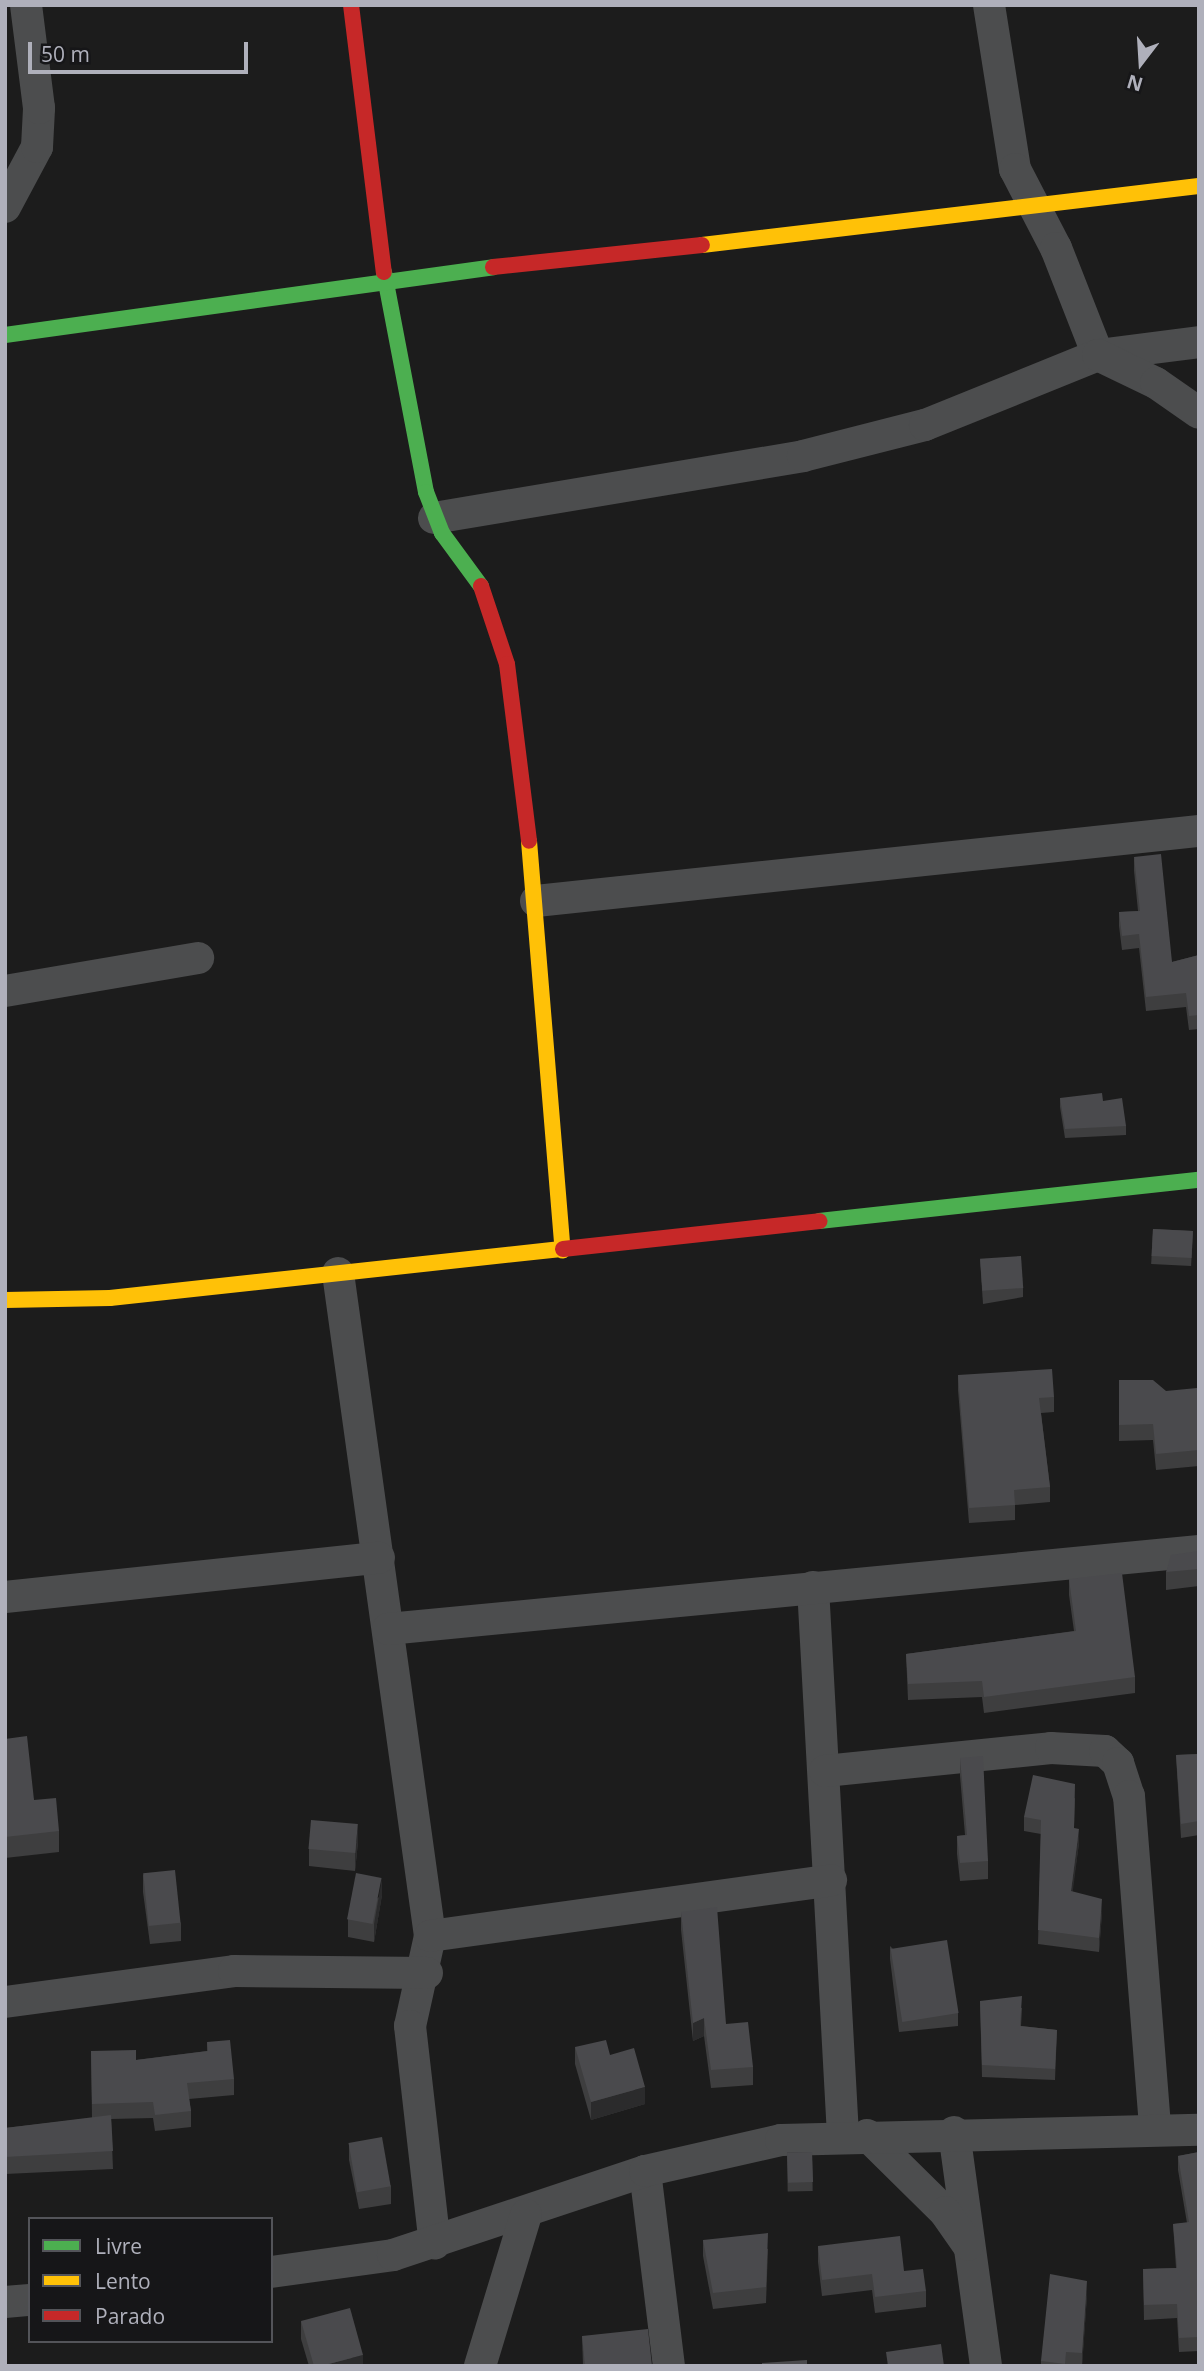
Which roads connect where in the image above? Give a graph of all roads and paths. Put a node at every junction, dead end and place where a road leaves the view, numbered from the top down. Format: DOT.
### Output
graph roads {
  1 [pos="26,5"];
  2 [pos="351,5"];
  3 [pos="989,5"];
  4 [pos="1199,186"];
  5 [pos="5,207"];
  6 [pos="1033,210"];
  7 [pos="384,278"];
  8 [pos="9,331"];
  9 [pos="1199,342"];
  10 [pos="1098,355"];
  11 [pos="1199,413"];
  12 [pos="434,518"];
  13 [pos="1199,831"];
  14 [pos="536,901"];
  15 [pos="198,958"];
  16 [pos="5,991"];
  17 [pos="1199,1180"];
  18 [pos="563,1251"];
  19 [pos="338,1273"];
  20 [pos="5,1300"];
  21 [pos="1199,1551"];
  22 [pos="379,1558"];
  23 [pos="813,1587"];
  24 [pos="5,1597"];
  25 [pos="388,1629"];
  26 [pos="825,1771"];
  27 [pos="831,1880"];
  28 [pos="430,1936"];
  29 [pos="427,1973"];
  30 [pos="5,2002"];
  31 [pos="1155,2130"];
  32 [pos="1199,2130"];
  33 [pos="954,2132"];
  34 [pos="855,2135"];
  35 [pos="645,2171"];
  36 [pos="526,2215"];
  37 [pos="435,2244"];
  38 [pos="970,2249"];
  39 [pos="273,2272"];
  40 [pos="28,2300"];
  41 [pos="5,2302"];
  42 [pos="480,2366"];
  43 [pos="669,2366"];
  44 [pos="986,2366"];
  1 -- 5 [label="street"];
  2 -- 7 [label="street"];
  3 -- 6 [label="street"];
  4 -- 6 [label="street"];
  6 -- 7 [label="street"];
  6 -- 10 [label="street"];
  7 -- 8 [label="street"];
  7 -- 12 [label="street"];
  9 -- 10 [label="street"];
  10 -- 11 [label="street"];
  10 -- 12 [label="street"];
  12 -- 14 [label="street"];
  13 -- 14 [label="street"];
  14 -- 18 [label="street"];
  15 -- 16 [label="street"];
  17 -- 18 [label="street"];
  18 -- 19 [label="street"];
  19 -- 20 [label="street"];
  19 -- 22 [label="street"];
  21 -- 23 [label="street"];
  22 -- 24 [label="street"];
  22 -- 25 [label="street"];
  23 -- 25 [label="street"];
  23 -- 26 [label="street"];
  25 -- 28 [label="street"];
  26 -- 27 [label="street"];
  26 -- 31 [label="street"];
  27 -- 28 [label="street"];
  27 -- 34 [label="street"];
  28 -- 29 [label="street"];
  29 -- 30 [label="street"];
  29 -- 37 [label="street"];
  31 -- 32 [label="street"];
  31 -- 33 [label="street"];
  33 -- 34 [label="street"];
  33 -- 38 [label="street"];
  34 -- 35 [label="street"];
  34 -- 38 [label="street"];
  35 -- 36 [label="street"];
  35 -- 43 [label="street"];
  36 -- 37 [label="street"];
  36 -- 42 [label="street"];
  37 -- 39 [label="street"];
  38 -- 44 [label="street"];
  40 -- 41 [label="street"];
}
